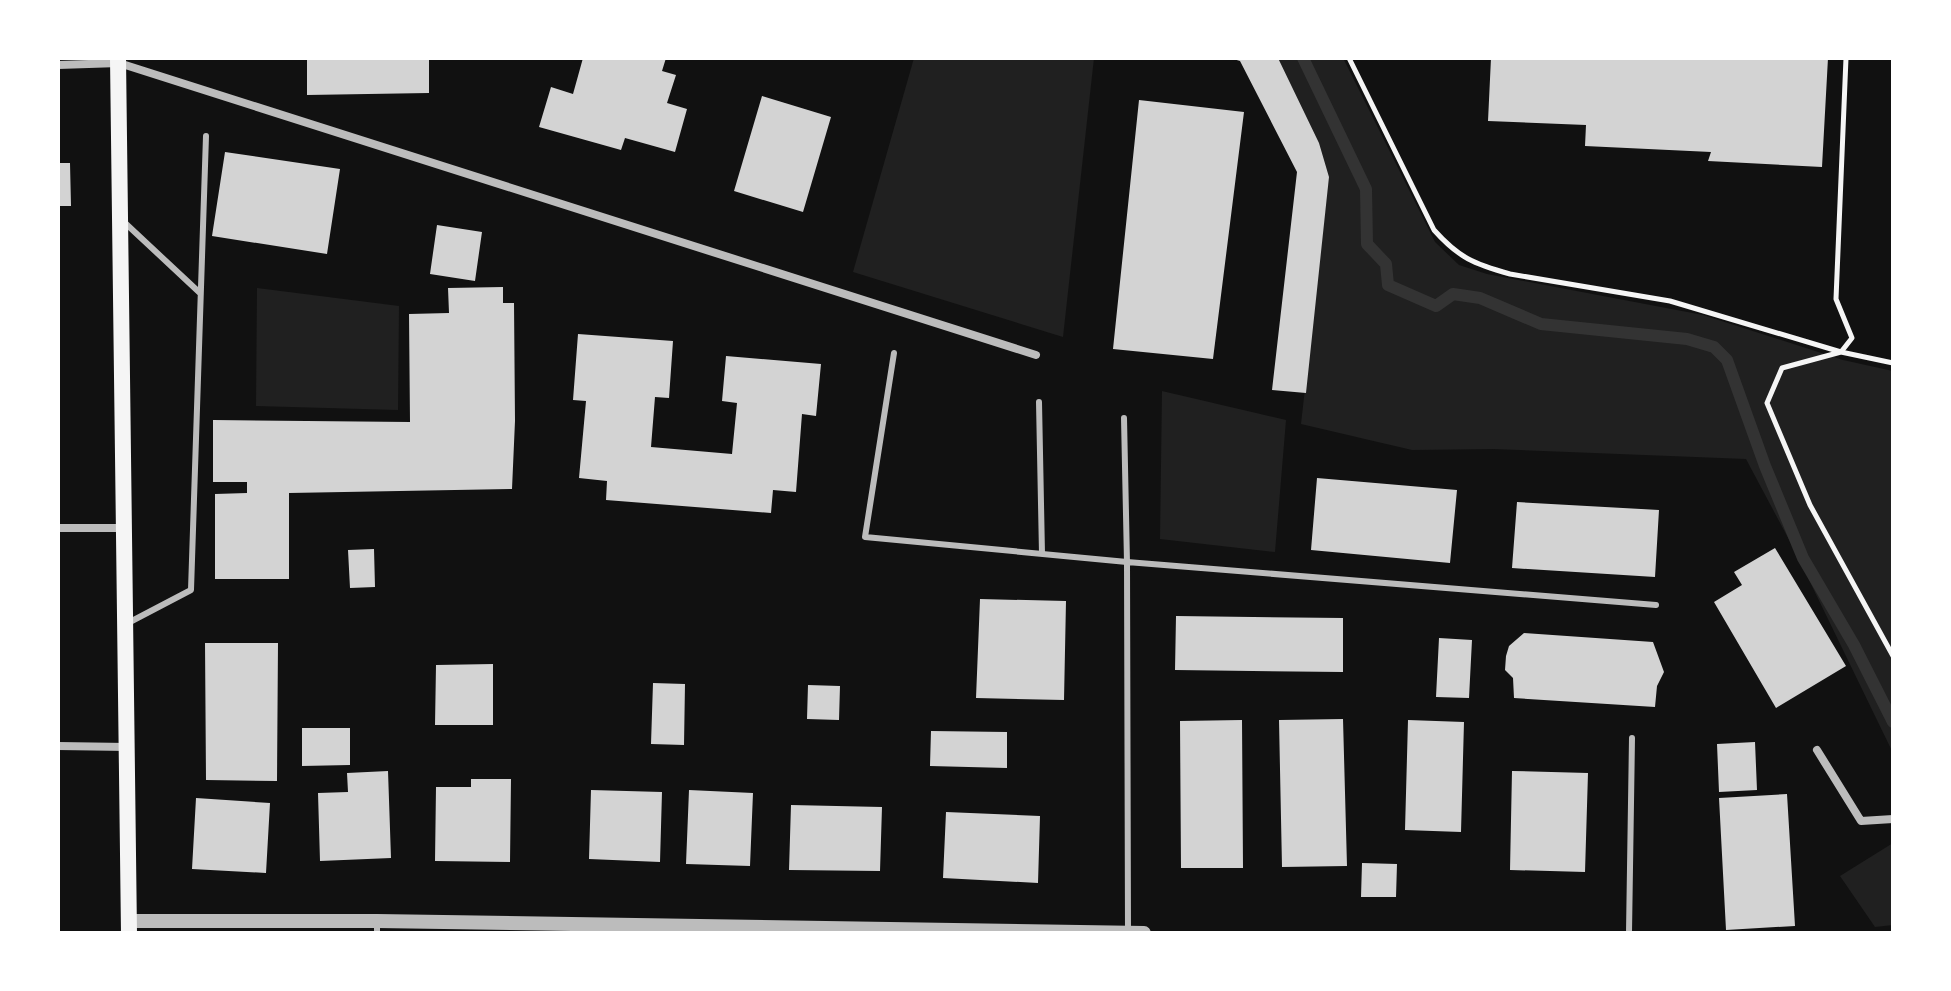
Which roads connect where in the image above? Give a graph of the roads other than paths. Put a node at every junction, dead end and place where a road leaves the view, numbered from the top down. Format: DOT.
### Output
graph roads {
  1 [pos="118,60"];
  2 [pos="58,65"];
  3 [pos="206,136"];
  4 [pos="121,219"];
  5 [pos="200,293"];
  6 [pos="894,353"];
  7 [pos="1036,355"];
  8 [pos="1039,402"];
  9 [pos="1124,418"];
  10 [pos="58,528"];
  11 [pos="122,528"];
  12 [pos="1042,554"];
  13 [pos="1127,562"];
  14 [pos="1656,605"];
  15 [pos="125,625"];
  16 [pos="1632,738"];
  17 [pos="58,746"];
  18 [pos="127,747"];
  19 [pos="1817,750"];
  20 [pos="1893,819"];
  21 [pos="129,927"];
  22 [pos="377,927"];
  23 [pos="1128,932"];
  24 [pos="1144,933"];
  25 [pos="1629,933"];
  1 -- 2 [label="street"];
  1 -- 4 [label="main road"];
  1 -- 7 [label="street"];
  3 -- 5 [label="lane"];
  4 -- 5 [label="lane"];
  4 -- 11 [label="main road"];
  5 -- 15 [label="lane"];
  6 -- 12 [label="lane"];
  8 -- 12 [label="lane"];
  9 -- 13 [label="lane"];
  10 -- 11 [label="street"];
  11 -- 15 [label="main road"];
  12 -- 13 [label="lane"];
  13 -- 14 [label="lane"];
  13 -- 23 [label="lane"];
  15 -- 18 [label="main road"];
  16 -- 25 [label="lane"];
  17 -- 18 [label="street"];
  18 -- 21 [label="main road"];
  19 -- 20 [label="street"];
  21 -- 22 [label="street"];
  22 -- 23 [label="street"];
  23 -- 24 [label="street"];
}
